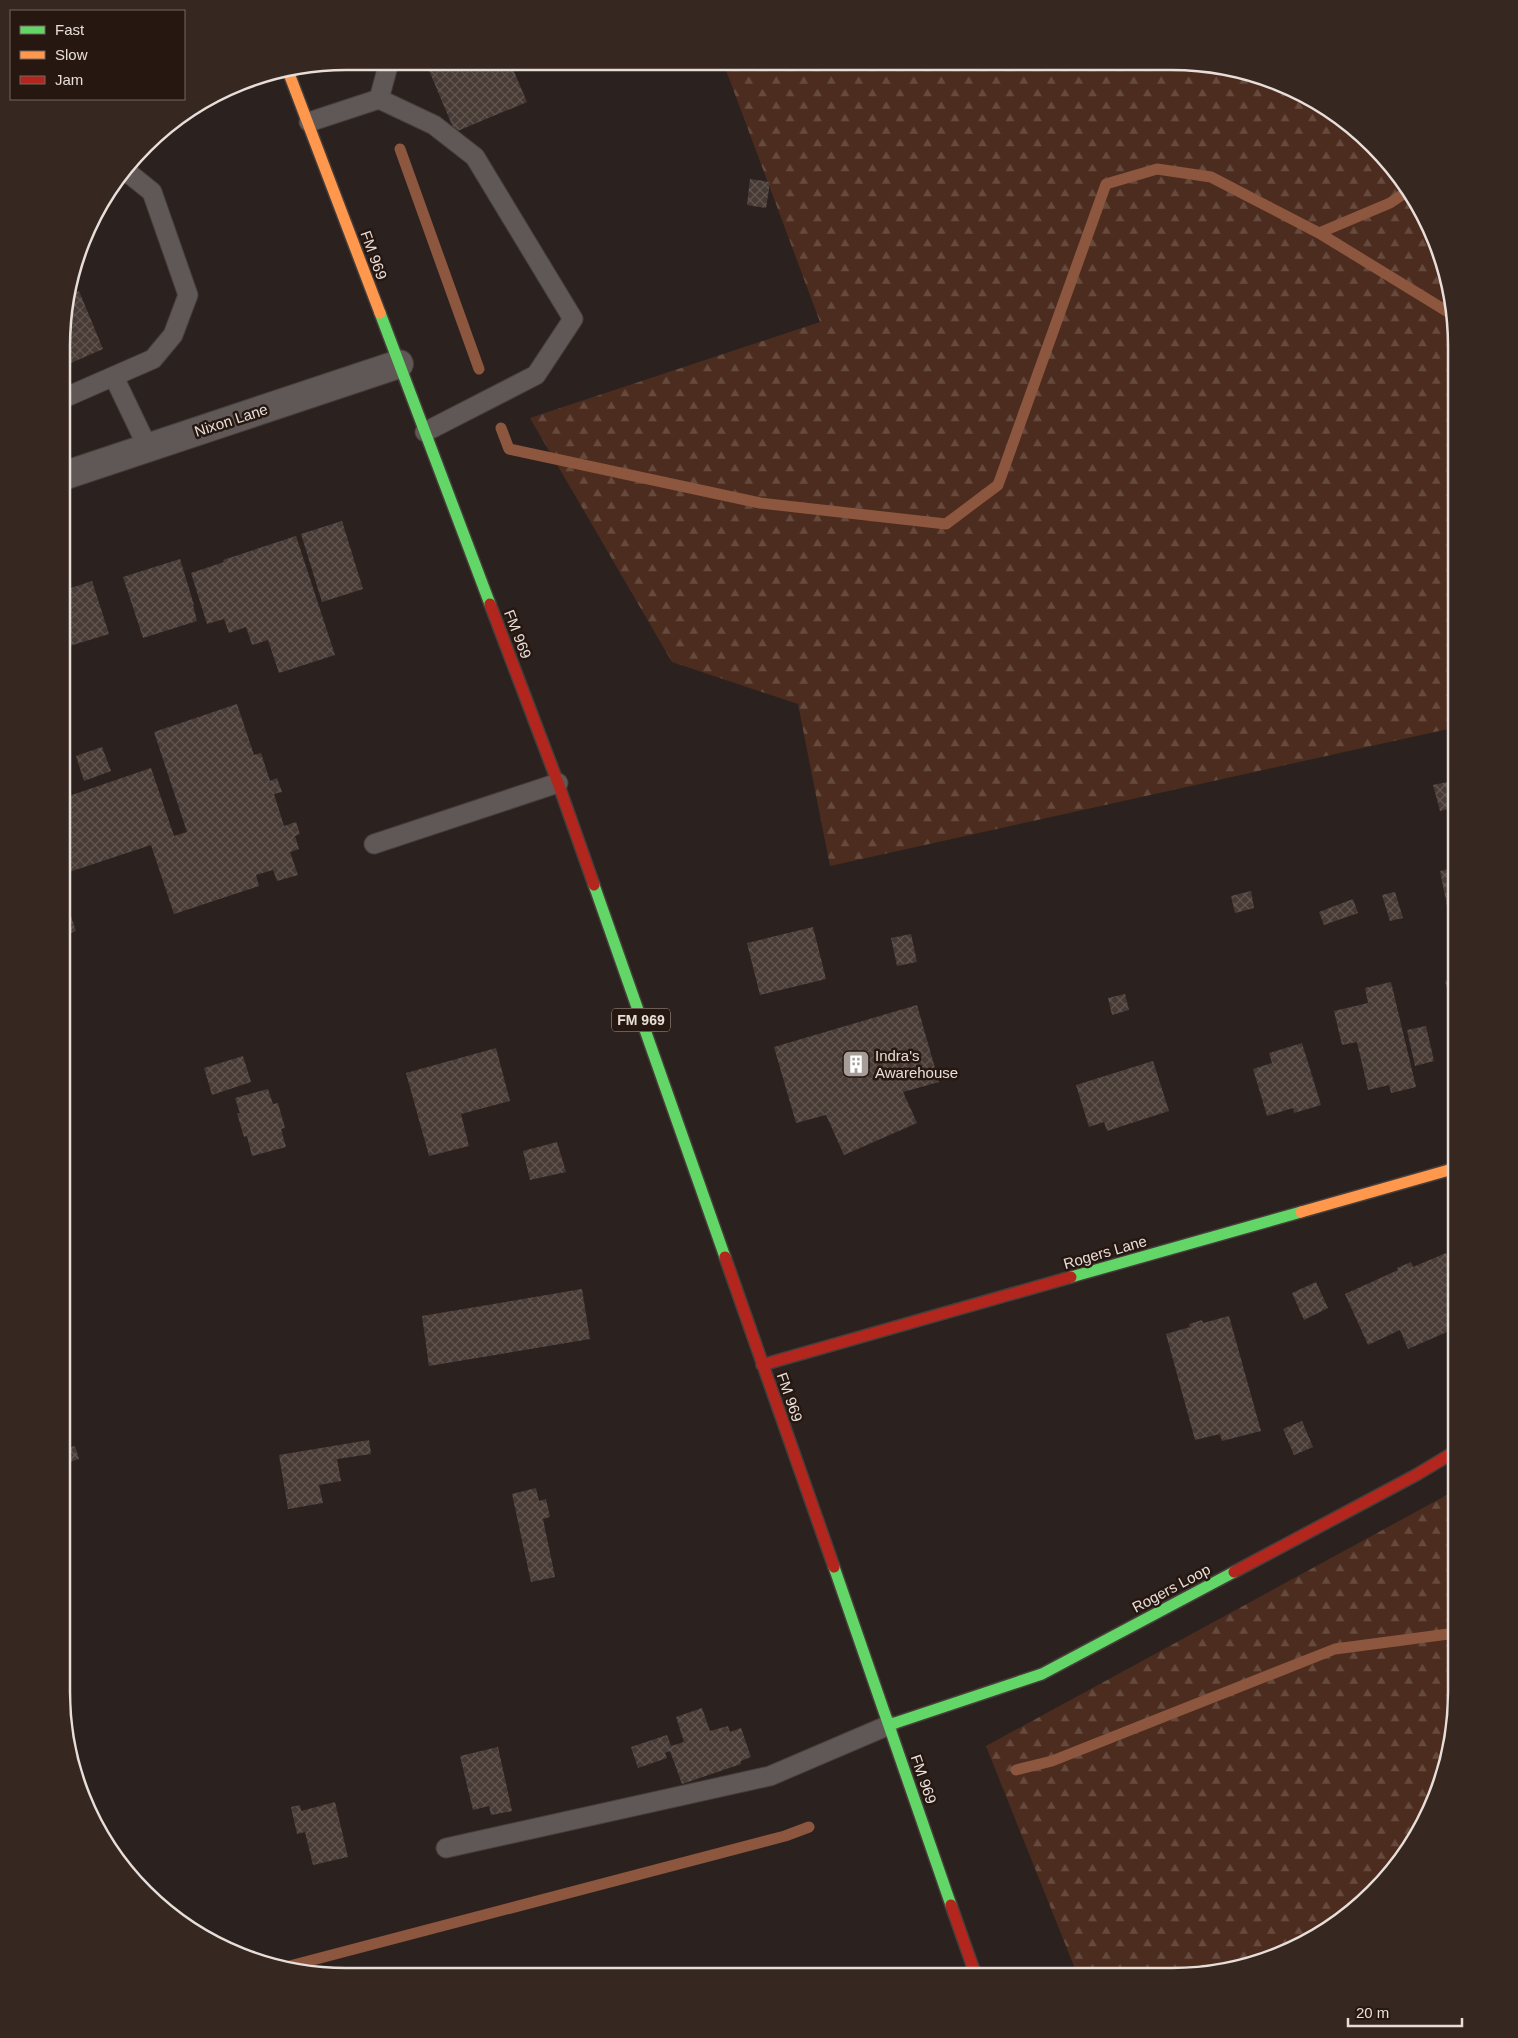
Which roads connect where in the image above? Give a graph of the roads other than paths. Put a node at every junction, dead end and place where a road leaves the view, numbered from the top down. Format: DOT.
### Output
graph roads {
  1 [pos="387,70"];
  2 [pos="290,75"];
  3 [pos="378,99"];
  4 [pos="309,122"];
  5 [pos="130,174"];
  6 [pos="399,364"];
  7 [pos="114,377"];
  8 [pos="70,395"];
  9 [pos="425,432"];
  10 [pos="148,448"];
  11 [pos="70,474"];
  12 [pos="558,783"];
  13 [pos="374,844"];
  14 [pos="1448,1170"];
  15 [pos="762,1365"];
  16 [pos="1448,1456"];
  17 [pos="889,1725"];
  18 [pos="446,1848"];
  19 [pos="973,1968"];
  1 -- 3 [label="lane"];
  2 -- 4 [label="main road, FM 969 / FM 969"];
  3 -- 4 [label="lane"];
  3 -- 9 [label="lane"];
  4 -- 6 [label="main road, FM 969 / FM 969"];
  5 -- 7 [label="lane"];
  6 -- 9 [label="main road, FM 969 / FM 969"];
  6 -- 10 [label="street, Nixon Lane"];
  7 -- 8 [label="lane"];
  7 -- 10 [label="lane"];
  9 -- 12 [label="main road, FM 969 / FM 969"];
  10 -- 11 [label="street, Nixon Lane"];
  12 -- 13 [label="lane"];
  12 -- 15 [label="main road, FM 969 / FM 969"];
  14 -- 15 [label="main road, Rogers Lane"];
  15 -- 17 [label="main road, FM 969 / FM 969"];
  16 -- 17 [label="main road, Rogers Loop"];
  17 -- 18 [label="lane"];
  17 -- 19 [label="main road, FM 969 / FM 969"];
}
